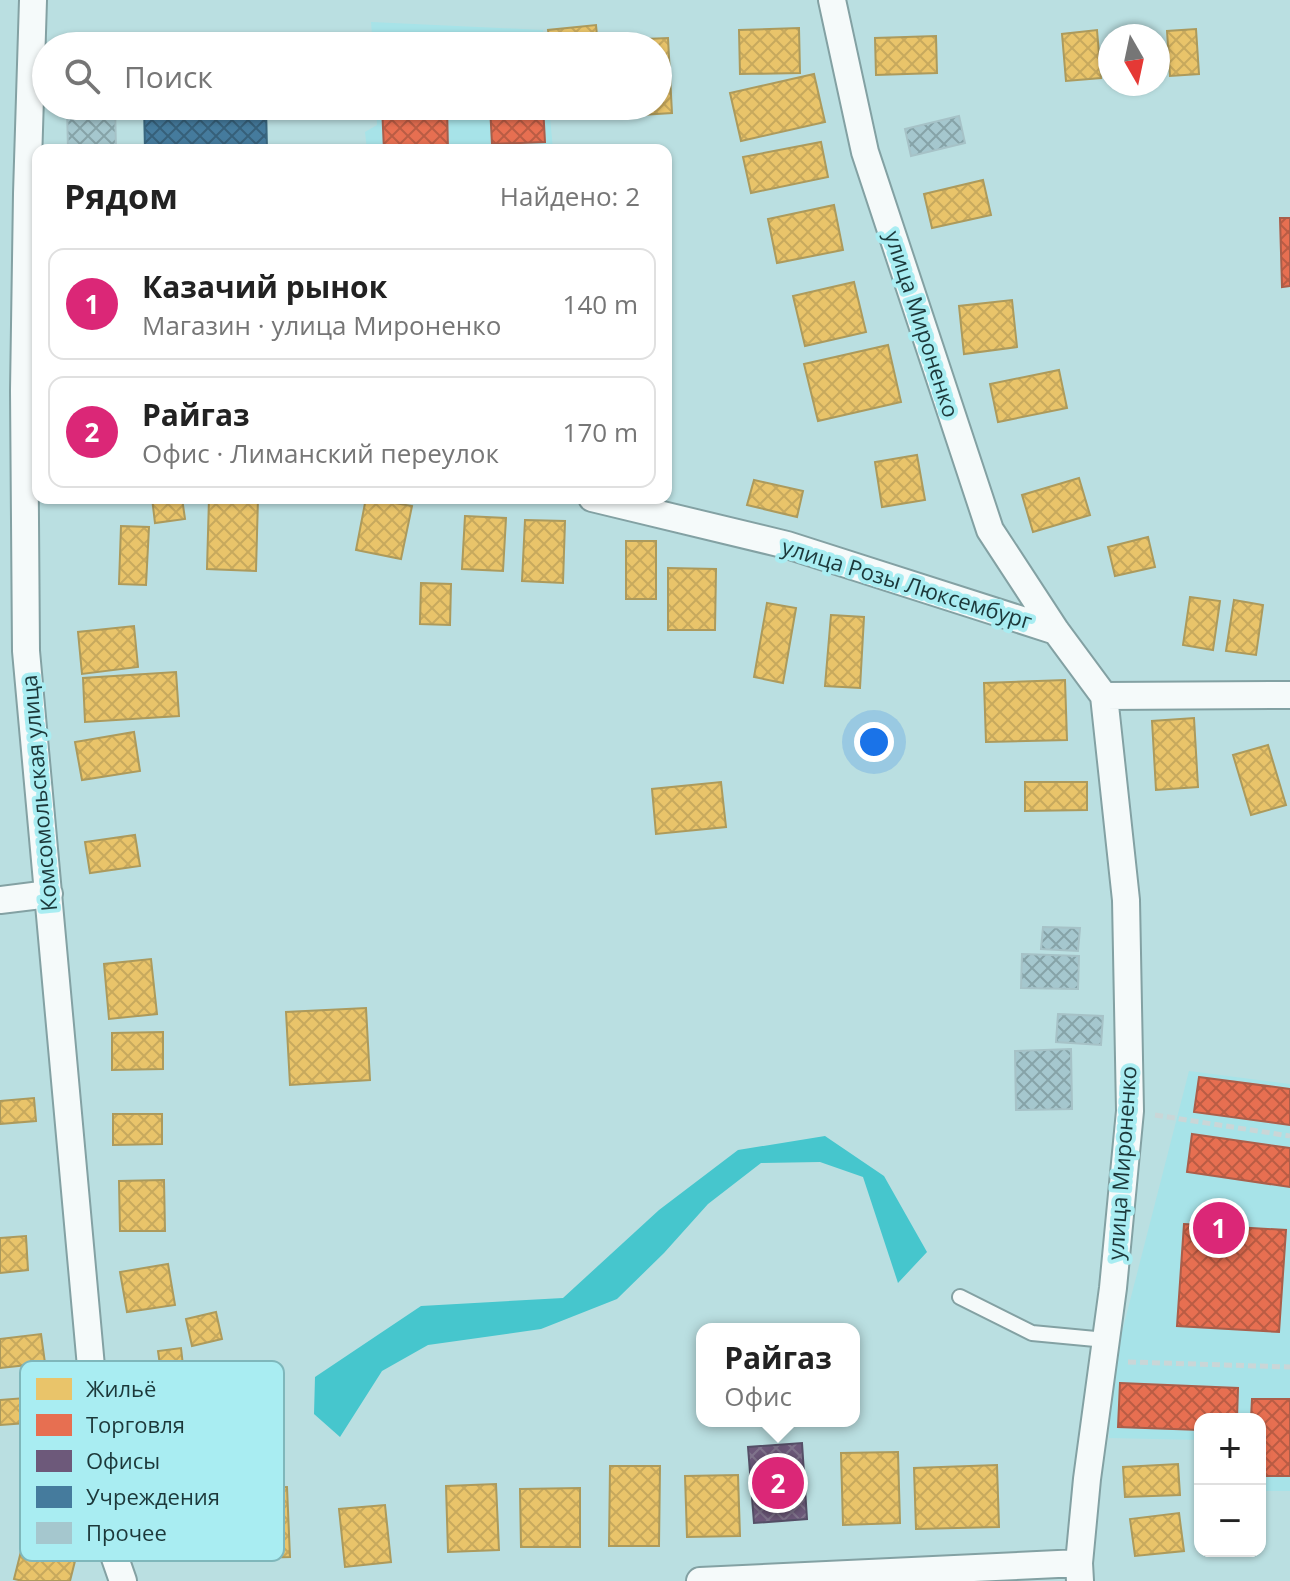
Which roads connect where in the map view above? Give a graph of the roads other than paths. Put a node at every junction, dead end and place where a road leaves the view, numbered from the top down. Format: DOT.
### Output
graph roads {
  1 [pos="33,0"];
  2 [pos="832,0"];
  3 [pos="32,32"];
  4 [pos="32,32"];
  5 [pos="21,393"];
  6 [pos="617,504"];
  7 [pos="1056,631"];
  8 [pos="1290,695"];
  9 [pos="1104,696"];
  10 [pos="49,894"];
  11 [pos="0,900"];
  12 [pos="960,1297"];
  13 [pos="1104,1351"];
  14 [pos="91,1361"];
  15 [pos="116,1561"];
  16 [pos="1080,1572"];
  17 [pos="123,1581"];
  18 [pos="700,1581"];
  1 -- 3 [label="street, Комсомольская улица"];
  2 -- 7 [label="street, улица Мироненко"];
  4 -- 5 [label="street, Комсомольская улица"];
  5 -- 10 [label="street, Комсомольская улица"];
  6 -- 7 [label="street, улица Розы Люксембург"];
  7 -- 9 [label="street, улица Розы Люксембург"];
  8 -- 9 [label="street"];
  9 -- 13 [label="street, улица Мироненко"];
  10 -- 11 [label="street"];
  10 -- 14 [label="street, Комсомольская улица"];
  12 -- 13 [label="lane"];
  13 -- 16 [label="street, улица Мироненко"];
  15 -- 17 [label="street, Комсомольская улица"];
  16 -- 18 [label="street"];
}
